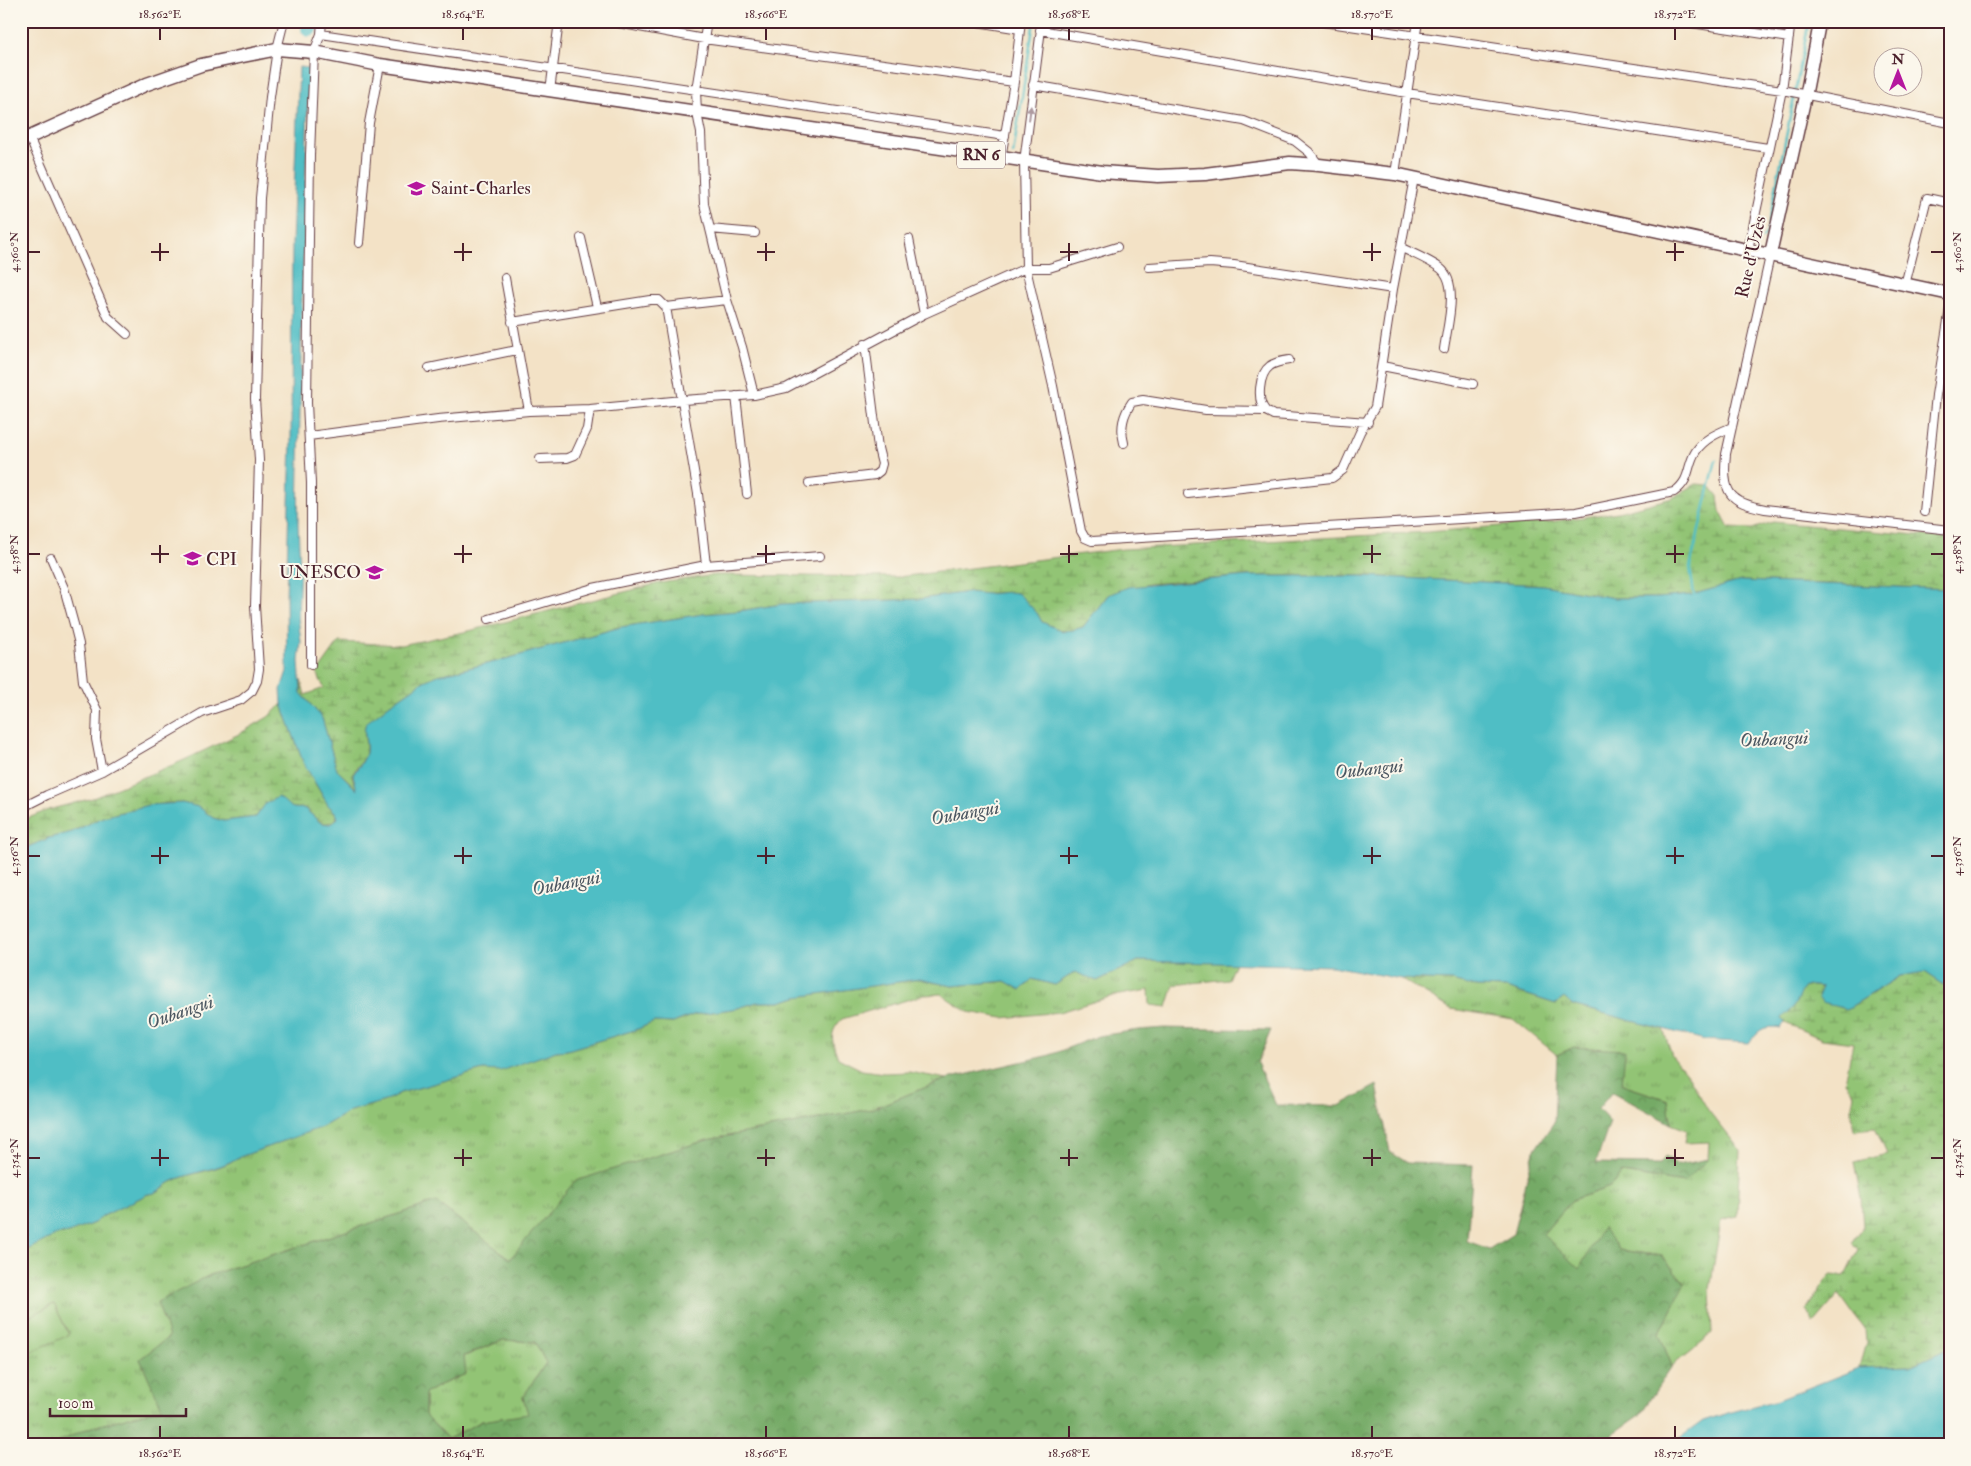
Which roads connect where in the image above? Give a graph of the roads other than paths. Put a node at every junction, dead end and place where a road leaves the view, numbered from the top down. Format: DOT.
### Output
graph roads {
  1 [pos="284,21"];
  2 [pos="322,21"];
  3 [pos="559,21"];
  4 [pos="607,21"];
  5 [pos="707,21"];
  6 [pos="971,21"];
  7 [pos="1042,21"];
  8 [pos="1316,21"];
  9 [pos="1418,21"];
  10 [pos="1678,21"];
  11 [pos="1792,21"];
  12 [pos="1820,21"];
  13 [pos="1020,25"];
  14 [pos="1040,30"];
  15 [pos="321,34"];
  16 [pos="1416,37"];
  17 [pos="1789,38"];
  18 [pos="704,39"];
  19 [pos="277,49"];
  20 [pos="314,52"];
  21 [pos="380,65"];
  22 [pos="552,68"];
  23 [pos="1014,82"];
  24 [pos="1033,85"];
  25 [pos="696,90"];
  26 [pos="1782,90"];
  27 [pos="550,91"];
  28 [pos="1407,93"];
  29 [pos="1806,94"];
  30 [pos="697,113"];
  31 [pos="1950,123"];
  32 [pos="1005,136"];
  33 [pos="25,139"];
  34 [pos="1768,148"];
  35 [pos="1001,158"];
  36 [pos="1024,162"];
  37 [pos="1319,164"];
  38 [pos="1395,174"];
  39 [pos="1414,178"];
  40 [pos="1950,203"];
  41 [pos="710,229"];
  42 [pos="755,233"];
  43 [pos="581,238"];
  44 [pos="909,239"];
  45 [pos="359,242"];
  46 [pos="1117,247"];
  47 [pos="1402,248"];
  48 [pos="1748,250"];
  49 [pos="1770,256"];
  50 [pos="1149,267"];
  51 [pos="1026,268"];
  52 [pos="505,278"];
  53 [pos="1905,285"];
  54 [pos="1393,289"];
  55 [pos="1950,294"];
  56 [pos="726,300"];
  57 [pos="596,307"];
  58 [pos="666,307"];
  59 [pos="1950,308"];
  60 [pos="924,314"];
  61 [pos="512,322"];
  62 [pos="127,334"];
  63 [pos="866,344"];
  64 [pos="1444,349"];
  65 [pos="517,350"];
  66 [pos="1289,360"];
  67 [pos="1382,366"];
  68 [pos="429,368"];
  69 [pos="1473,384"];
  70 [pos="754,395"];
  71 [pos="736,396"];
  72 [pos="683,400"];
  73 [pos="590,409"];
  74 [pos="1265,411"];
  75 [pos="529,412"];
  76 [pos="1368,422"];
  77 [pos="1732,427"];
  78 [pos="309,436"];
  79 [pos="1124,443"];
  80 [pos="540,459"];
  81 [pos="809,483"];
  82 [pos="747,494"];
  83 [pos="1188,494"];
  84 [pos="1924,512"];
  85 [pos="1950,530"];
  86 [pos="820,556"];
  87 [pos="52,558"];
  88 [pos="706,565"];
  89 [pos="489,619"];
  90 [pos="311,665"];
  91 [pos="102,771"];
  92 [pos="21,808"];
  1 -- 19 [label="street"];
  2 -- 15 [label="street"];
  3 -- 22 [label="street"];
  4 -- 18 [label="street"];
  5 -- 18 [label="street"];
  6 -- 13 [label="street"];
  7 -- 14 [label="street"];
  8 -- 16 [label="street"];
  9 -- 16 [label="street"];
  10 -- 17 [label="street"];
  11 -- 17 [label="street"];
  12 -- 29 [label="street, Rue d'Uzès"];
  13 -- 23 [label="street"];
  14 -- 24 [label="street"];
  14 -- 28 [label="street"];
  15 -- 20 [label="street"];
  15 -- 22 [label="street"];
  16 -- 26 [label="street"];
  16 -- 28 [label="street"];
  17 -- 26 [label="street"];
  18 -- 23 [label="street"];
  18 -- 25 [label="street"];
  19 -- 20 [label="main road, RN 6"];
  19 -- 33 [label="main road, RN 6"];
  19 -- 91 [label="street"];
  20 -- 21 [label="main road, RN 6"];
  20 -- 78 [label="street"];
  21 -- 27 [label="main road, RN 6"];
  21 -- 45 [label="street"];
  22 -- 25 [label="street"];
  22 -- 27 [label="street"];
  23 -- 32 [label="street"];
  36 -- 24 [label="street, one-way"];
  24 -- 37 [label="street"];
  25 -- 30 [label="street"];
  25 -- 32 [label="street"];
  26 -- 29 [label="street"];
  26 -- 34 [label="street"];
  27 -- 30 [label="main road, RN 6"];
  28 -- 34 [label="street"];
  28 -- 38 [label="street"];
  29 -- 31 [label="street"];
  29 -- 49 [label="street, Rue d'Uzès"];
  30 -- 35 [label="main road, RN 6"];
  30 -- 41 [label="street"];
  32 -- 35 [label="street"];
  33 -- 62 [label="street"];
  34 -- 48 [label="street"];
  35 -- 36 [label="main road, RN 6"];
  36 -- 37 [label="main road, RN 6"];
  36 -- 51 [label="street"];
  37 -- 38 [label="main road, RN 6"];
  38 -- 39 [label="main road, RN 6"];
  39 -- 47 [label="street"];
  39 -- 48 [label="main road, RN 6"];
  40 -- 53 [label="street"];
  41 -- 42 [label="street"];
  41 -- 56 [label="street"];
  43 -- 57 [label="street"];
  44 -- 60 [label="street"];
  46 -- 51 [label="street"];
  47 -- 54 [label="street"];
  47 -- 64 [label="street"];
  48 -- 49 [label="main road, RN 6"];
  49 -- 53 [label="main road, RN 6"];
  49 -- 77 [label="street, Rue d'Uzès"];
  50 -- 54 [label="street"];
  51 -- 60 [label="street"];
  51 -- 77 [label="street"];
  52 -- 61 [label="street"];
  53 -- 55 [label="main road, RN 6"];
  54 -- 67 [label="street"];
  56 -- 58 [label="street"];
  56 -- 70 [label="street"];
  57 -- 58 [label="street"];
  57 -- 61 [label="street"];
  58 -- 72 [label="street"];
  59 -- 84 [label="street"];
  60 -- 63 [label="street"];
  61 -- 65 [label="street"];
  63 -- 70 [label="street"];
  63 -- 81 [label="street"];
  65 -- 68 [label="street"];
  65 -- 75 [label="street"];
  66 -- 74 [label="street"];
  67 -- 69 [label="street"];
  67 -- 76 [label="street"];
  70 -- 71 [label="street"];
  71 -- 72 [label="street"];
  71 -- 82 [label="street"];
  72 -- 73 [label="street"];
  72 -- 88 [label="street"];
  73 -- 75 [label="street"];
  73 -- 80 [label="street"];
  74 -- 76 [label="street"];
  74 -- 79 [label="street"];
  75 -- 78 [label="street"];
  76 -- 83 [label="street"];
  77 -- 85 [label="street, Rue d'Uzès"];
  78 -- 90 [label="street"];
  86 -- 88 [label="street"];
  87 -- 91 [label="street"];
  88 -- 89 [label="street"];
  91 -- 92 [label="street"];
}
